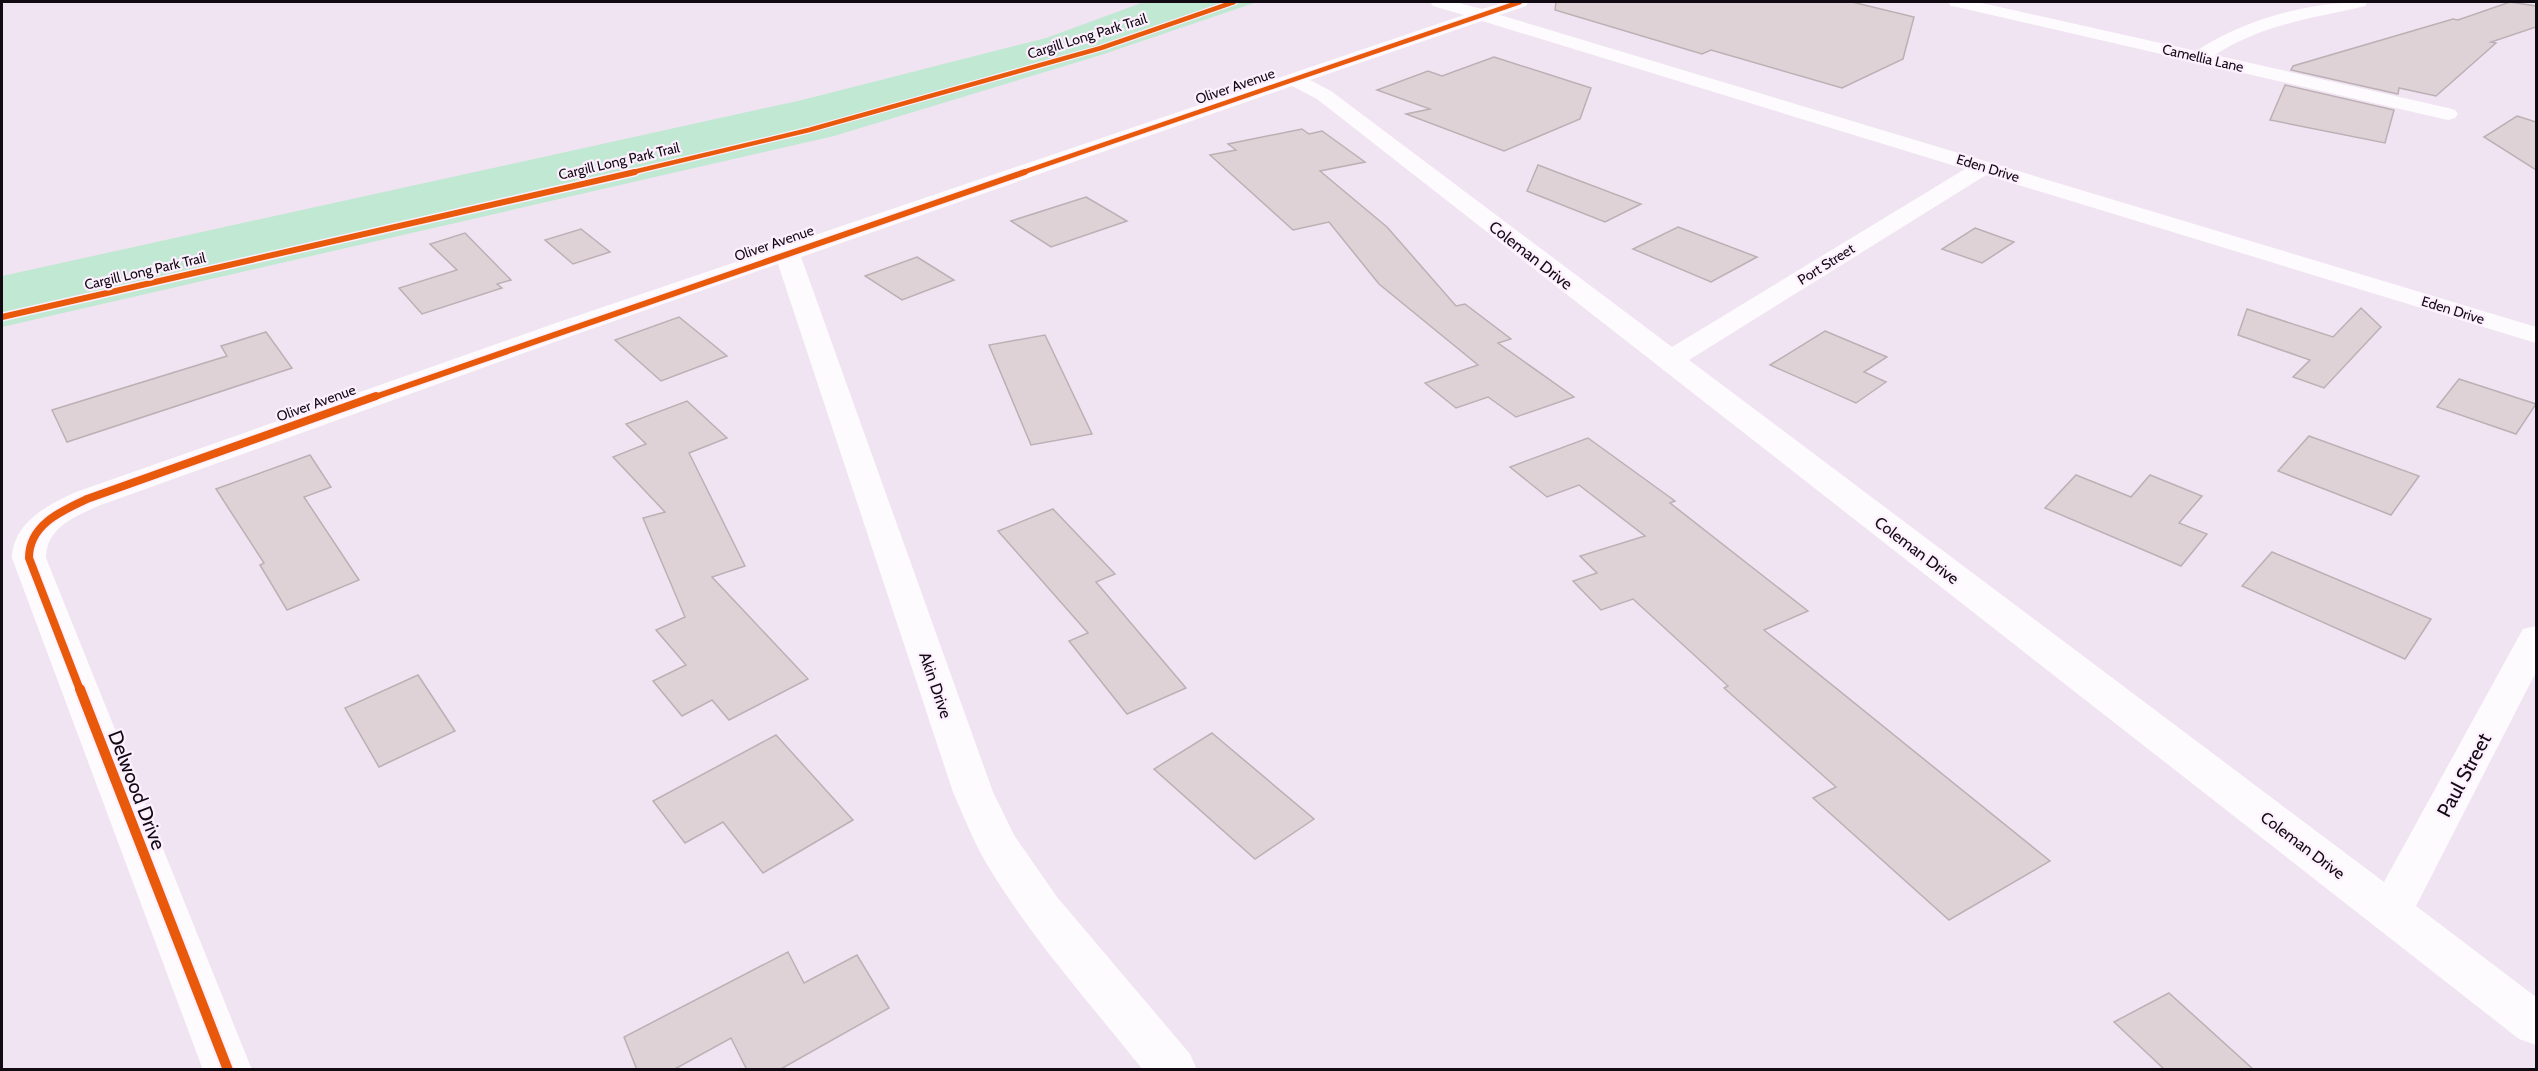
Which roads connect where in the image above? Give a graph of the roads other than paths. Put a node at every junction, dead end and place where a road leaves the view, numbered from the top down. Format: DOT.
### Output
graph roads {
  1 [pos="1439,2"];
  2 [pos="1521,2"];
  3 [pos="1957,2"];
  4 [pos="2359,2"];
  5 [pos="1483,15"];
  6 [pos="2199,57"];
  7 [pos="1295,80"];
  8 [pos="2448,114"];
  9 [pos="1983,167"];
  10 [pos="787,253"];
  11 [pos="2536,335"];
  12 [pos="1669,361"];
  13 [pos="44,525"];
  14 [pos="2536,638"];
  15 [pos="2391,912"];
  16 [pos="2536,1024"];
  17 [pos="228,1070"];
  18 [pos="1173,1070"];
  1 -- 5 [label="street, Eden Drive"];
  2 -- 5 [label="street, Oliver Avenue"];
  3 -- 6 [label="street, Camellia Lane"];
  4 -- 6 [label="street"];
  5 -- 7 [label="street, Oliver Avenue"];
  5 -- 9 [label="street, Eden Drive"];
  6 -- 8 [label="street, Camellia Lane"];
  7 -- 10 [label="street, Oliver Avenue"];
  7 -- 12 [label="street, Coleman Drive"];
  9 -- 11 [label="street, Eden Drive"];
  9 -- 12 [label="street, Port Street"];
  10 -- 13 [label="street, Oliver Avenue"];
  10 -- 18 [label="street, Akin Drive"];
  12 -- 15 [label="street, Coleman Drive"];
  13 -- 17 [label="street, Delwood Drive"];
  14 -- 15 [label="street, Paul Street"];
  15 -- 16 [label="street, Coleman Drive"];
}
